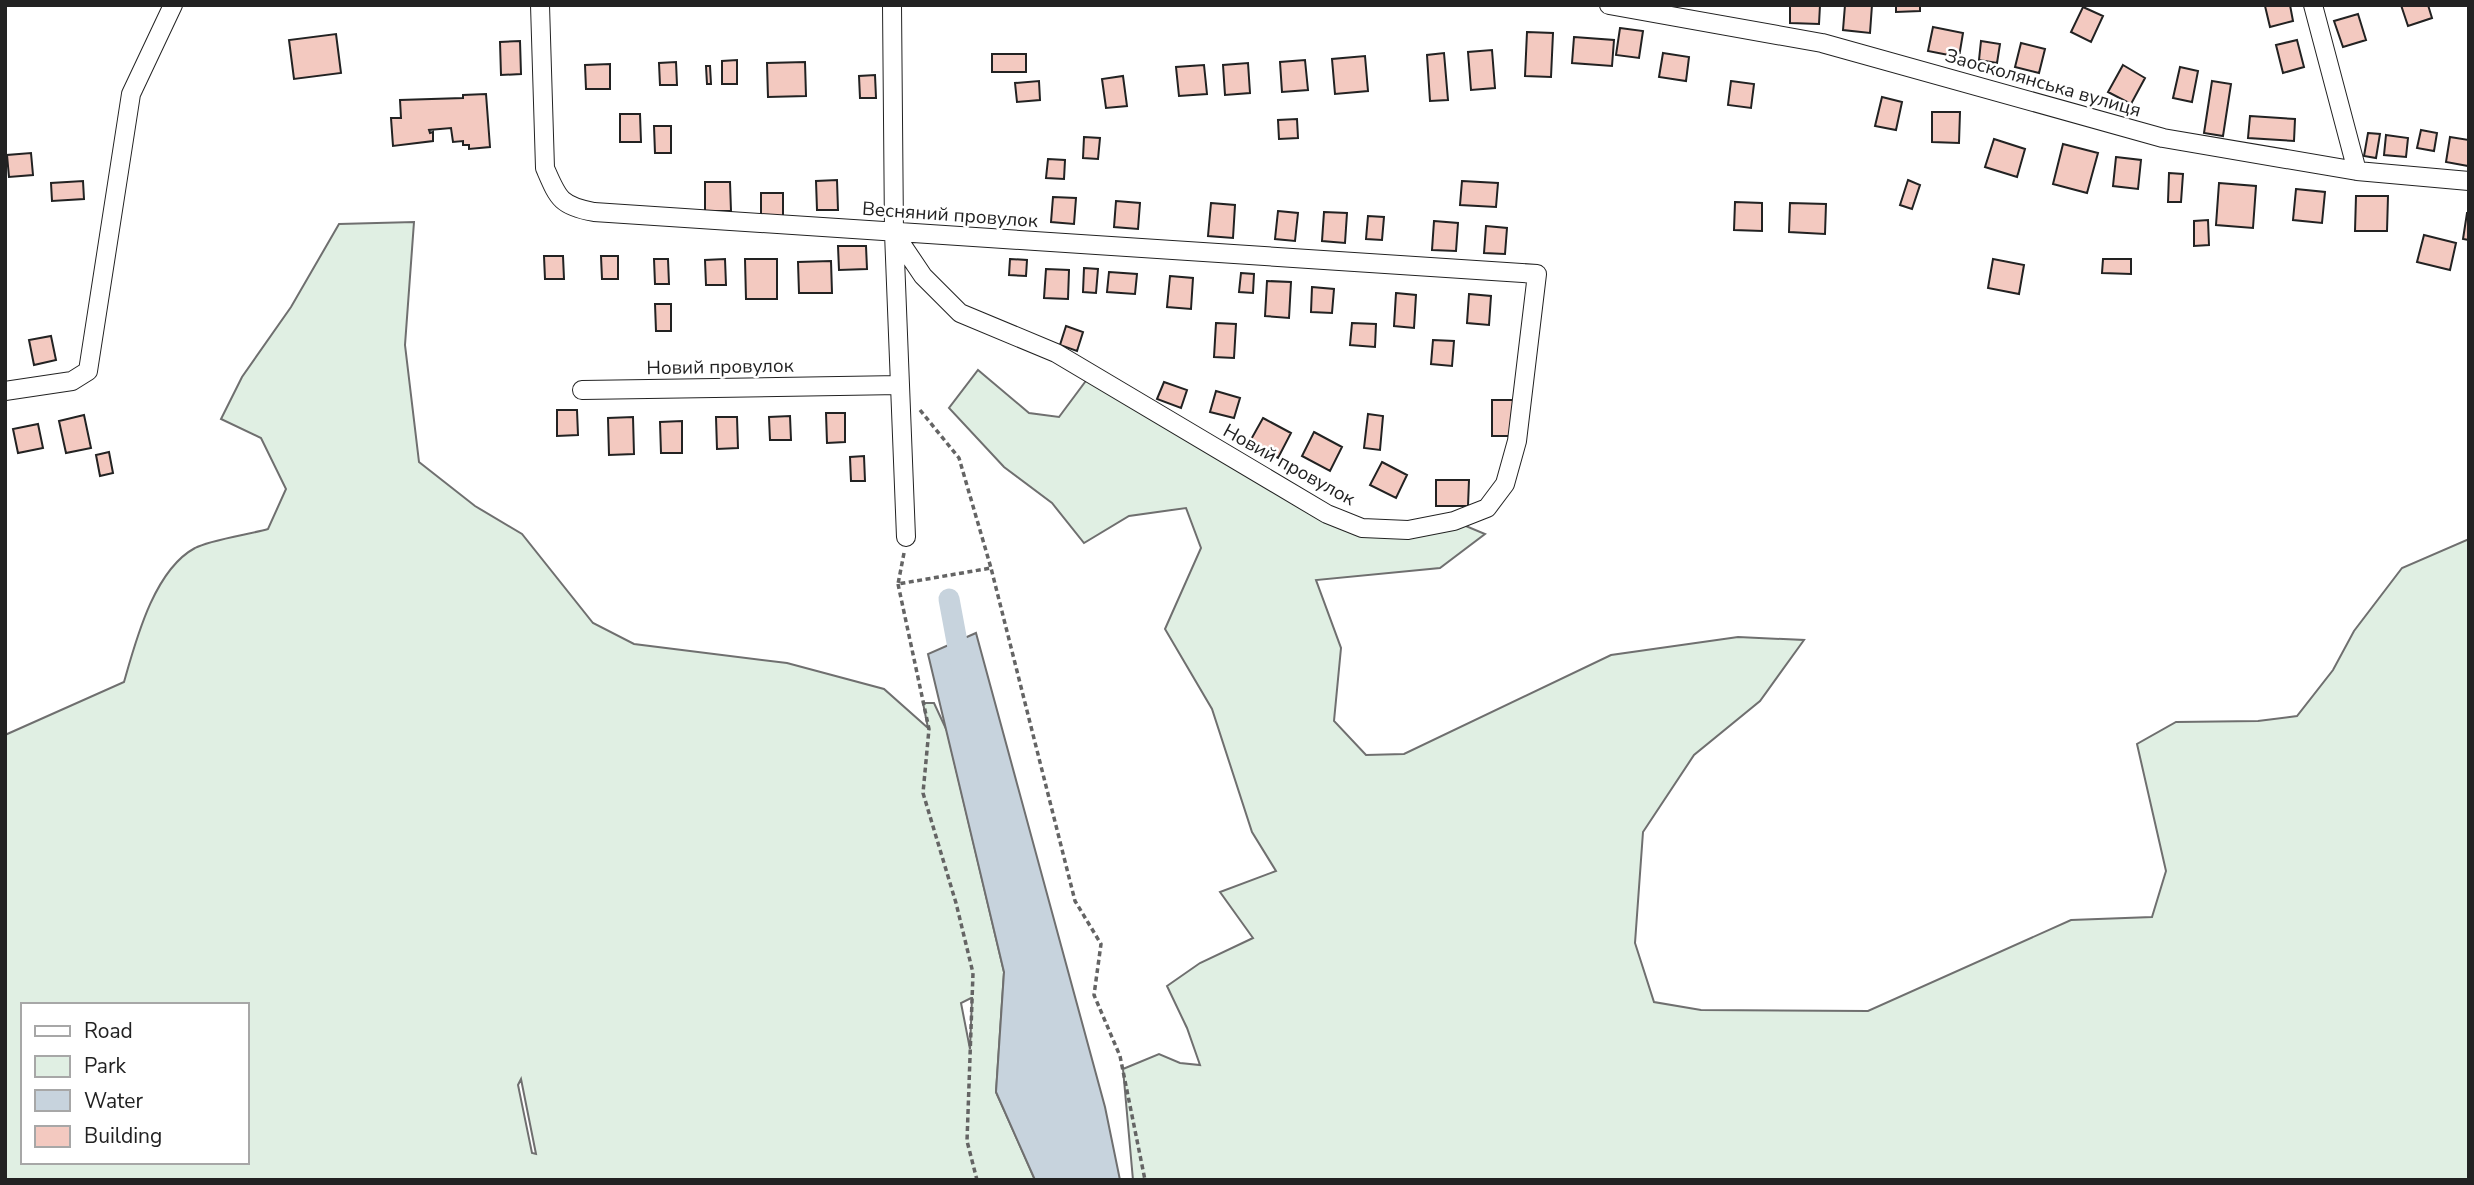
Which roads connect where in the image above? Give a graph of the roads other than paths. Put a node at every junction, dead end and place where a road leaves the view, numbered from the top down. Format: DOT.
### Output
graph roads {
  1 [pos="173,5"];
  2 [pos="540,5"];
  3 [pos="892,5"];
  4 [pos="1609,5"];
  5 [pos="2313,5"];
  6 [pos="2357,171"];
  7 [pos="2469,181"];
  8 [pos="894,233"];
  9 [pos="1537,274"];
  10 [pos="900,385"];
  11 [pos="582,390"];
  12 [pos="5,391"];
  13 [pos="906,537"];
  1 -- 12 [label="street"];
  2 -- 8 [label="street, Весняний провулок"];
  3 -- 8 [label="street"];
  4 -- 6 [label="street, Заосколянська вулиця"];
  5 -- 6 [label="street"];
  6 -- 7 [label="street, Заосколянська вулиця"];
  8 -- 9 [label="street, Весняний провулок"];
  8 -- 9 [label="street, Новий провулок"];
  8 -- 10 [label="street"];
  10 -- 11 [label="street, Новий провулок"];
  10 -- 13 [label="street"];
}
